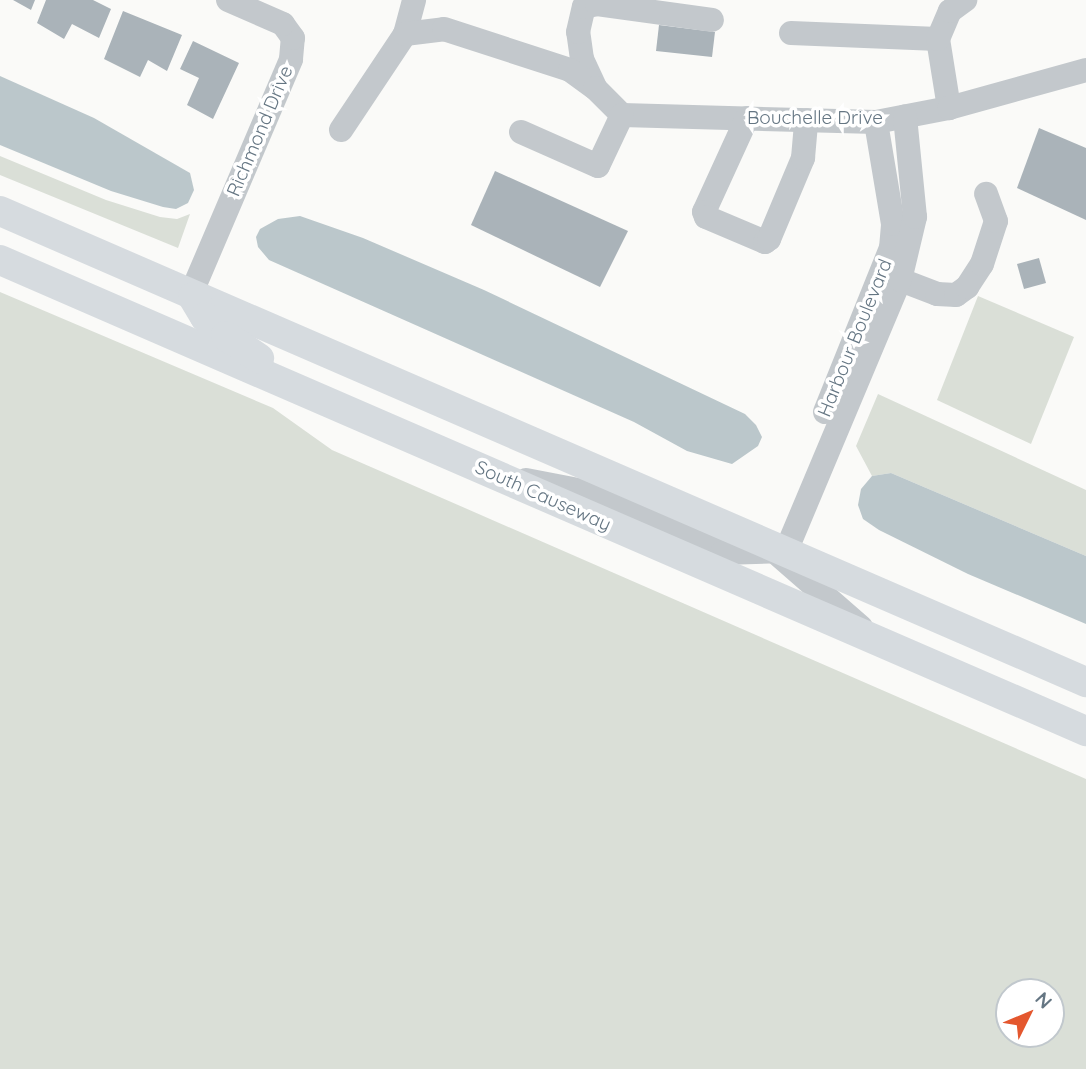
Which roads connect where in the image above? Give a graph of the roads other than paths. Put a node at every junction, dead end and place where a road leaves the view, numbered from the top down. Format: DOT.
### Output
graph roads {
  1 [pos="228,0"];
  2 [pos="414,0"];
  3 [pos="965,0"];
  4 [pos="712,20"];
  5 [pos="791,33"];
  6 [pos="405,34"];
  7 [pos="938,38"];
  8 [pos="1086,70"];
  9 [pos="595,88"];
  10 [pos="950,108"];
  11 [pos="622,116"];
  12 [pos="905,116"];
  13 [pos="747,118"];
  14 [pos="806,120"];
  15 [pos="876,122"];
  16 [pos="341,130"];
  17 [pos="520,132"];
  18 [pos="986,194"];
  19 [pos="0,211"];
  20 [pos="0,242"];
  21 [pos="0,260"];
  22 [pos="890,276"];
  23 [pos="191,294"];
  24 [pos="324,401"];
  25 [pos="492,474"];
  26 [pos="777,550"];
  27 [pos="882,643"];
  28 [pos="1086,682"];
  29 [pos="1086,731"];
  1 -- 23 [label="street, Richmond Drive"];
  2 -- 6 [label="street"];
  3 -- 7 [label="street"];
  4 -- 9 [label="street"];
  5 -- 7 [label="street"];
  6 -- 9 [label="street"];
  6 -- 16 [label="street"];
  7 -- 10 [label="street"];
  8 -- 10 [label="street, Bouchelle Drive"];
  9 -- 11 [label="street"];
  10 -- 12 [label="street, Bouchelle Drive"];
  11 -- 13 [label="street, Bouchelle Drive"];
  11 -- 17 [label="street"];
  12 -- 15 [label="street, Bouchelle Drive"];
  12 -- 22 [label="street"];
  13 -- 14 [label="street, Bouchelle Drive"];
  13 -- 14 [label="street"];
  14 -- 15 [label="street, Bouchelle Drive"];
  15 -- 22 [label="street, Harbour Boulevard"];
  18 -- 22 [label="street"];
  19 -- 23 [label="main road"];
  20 -- 23 [label="main road"];
  21 -- 24 [label="main road, South Causeway"];
  22 -- 26 [label="street"];
  23 -- 24 [label="main road"];
  23 -- 26 [label="main road"];
  24 -- 25 [label="main road, South Causeway"];
  25 -- 26 [label="street"];
  25 -- 27 [label="main road, South Causeway"];
  26 -- 27 [label="street"];
  26 -- 28 [label="main road"];
  27 -- 29 [label="main road, South Causeway"];
}
